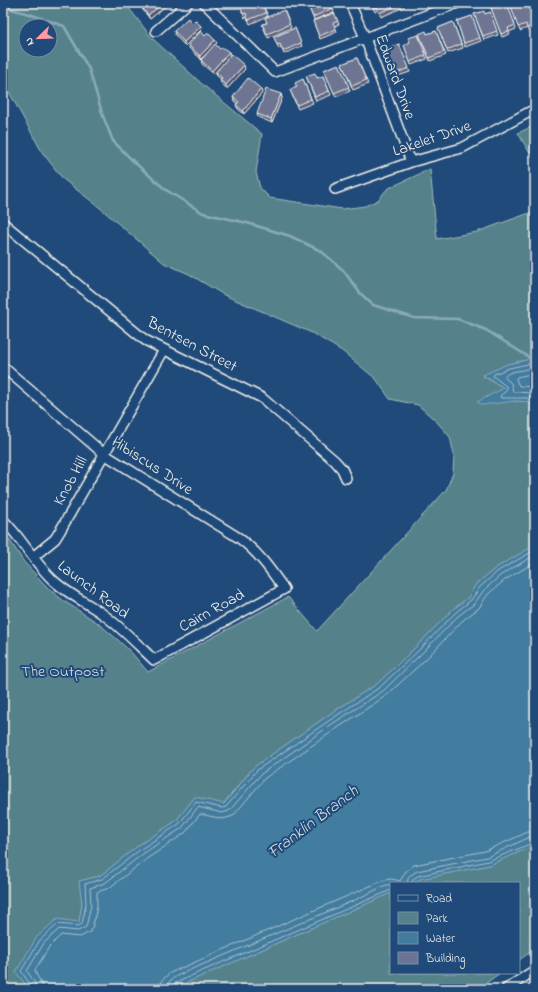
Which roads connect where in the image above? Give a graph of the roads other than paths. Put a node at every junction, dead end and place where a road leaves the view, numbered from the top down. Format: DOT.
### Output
graph roads {
  1 [pos="188,3"];
  2 [pos="204,3"];
  3 [pos="350,3"];
  4 [pos="458,3"];
  5 [pos="156,31"];
  6 [pos="365,38"];
  7 [pos="535,109"];
  8 [pos="411,162"];
  9 [pos="335,189"];
  10 [pos="3,222"];
  11 [pos="164,350"];
  12 [pos="3,367"];
  13 [pos="104,454"];
  14 [pos="346,478"];
  15 [pos="3,520"];
  16 [pos="33,557"];
  17 [pos="284,589"];
  18 [pos="154,660"];
  19 [pos="535,970"];
  20 [pos="506,989"];
  1 -- 5 [label="street"];
  2 -- 6 [label="street"];
  3 -- 6 [label="street, Edward Drive"];
  4 -- 6 [label="street"];
  6 -- 8 [label="street, Edward Drive"];
  7 -- 8 [label="street, Lakelet Drive"];
  8 -- 9 [label="street, Lakelet Drive"];
  10 -- 11 [label="street, Bentsen Street"];
  11 -- 13 [label="street, Knob Hill"];
  11 -- 14 [label="street, Bentsen Street"];
  12 -- 13 [label="street, Hibiscus Drive"];
  13 -- 16 [label="street, Knob Hill"];
  13 -- 17 [label="street, Hibiscus Drive"];
  15 -- 16 [label="street, Launch Road"];
  16 -- 18 [label="street, Launch Road"];
  17 -- 18 [label="street, Cairn Road"];
  19 -- 20 [label="street"];
}
